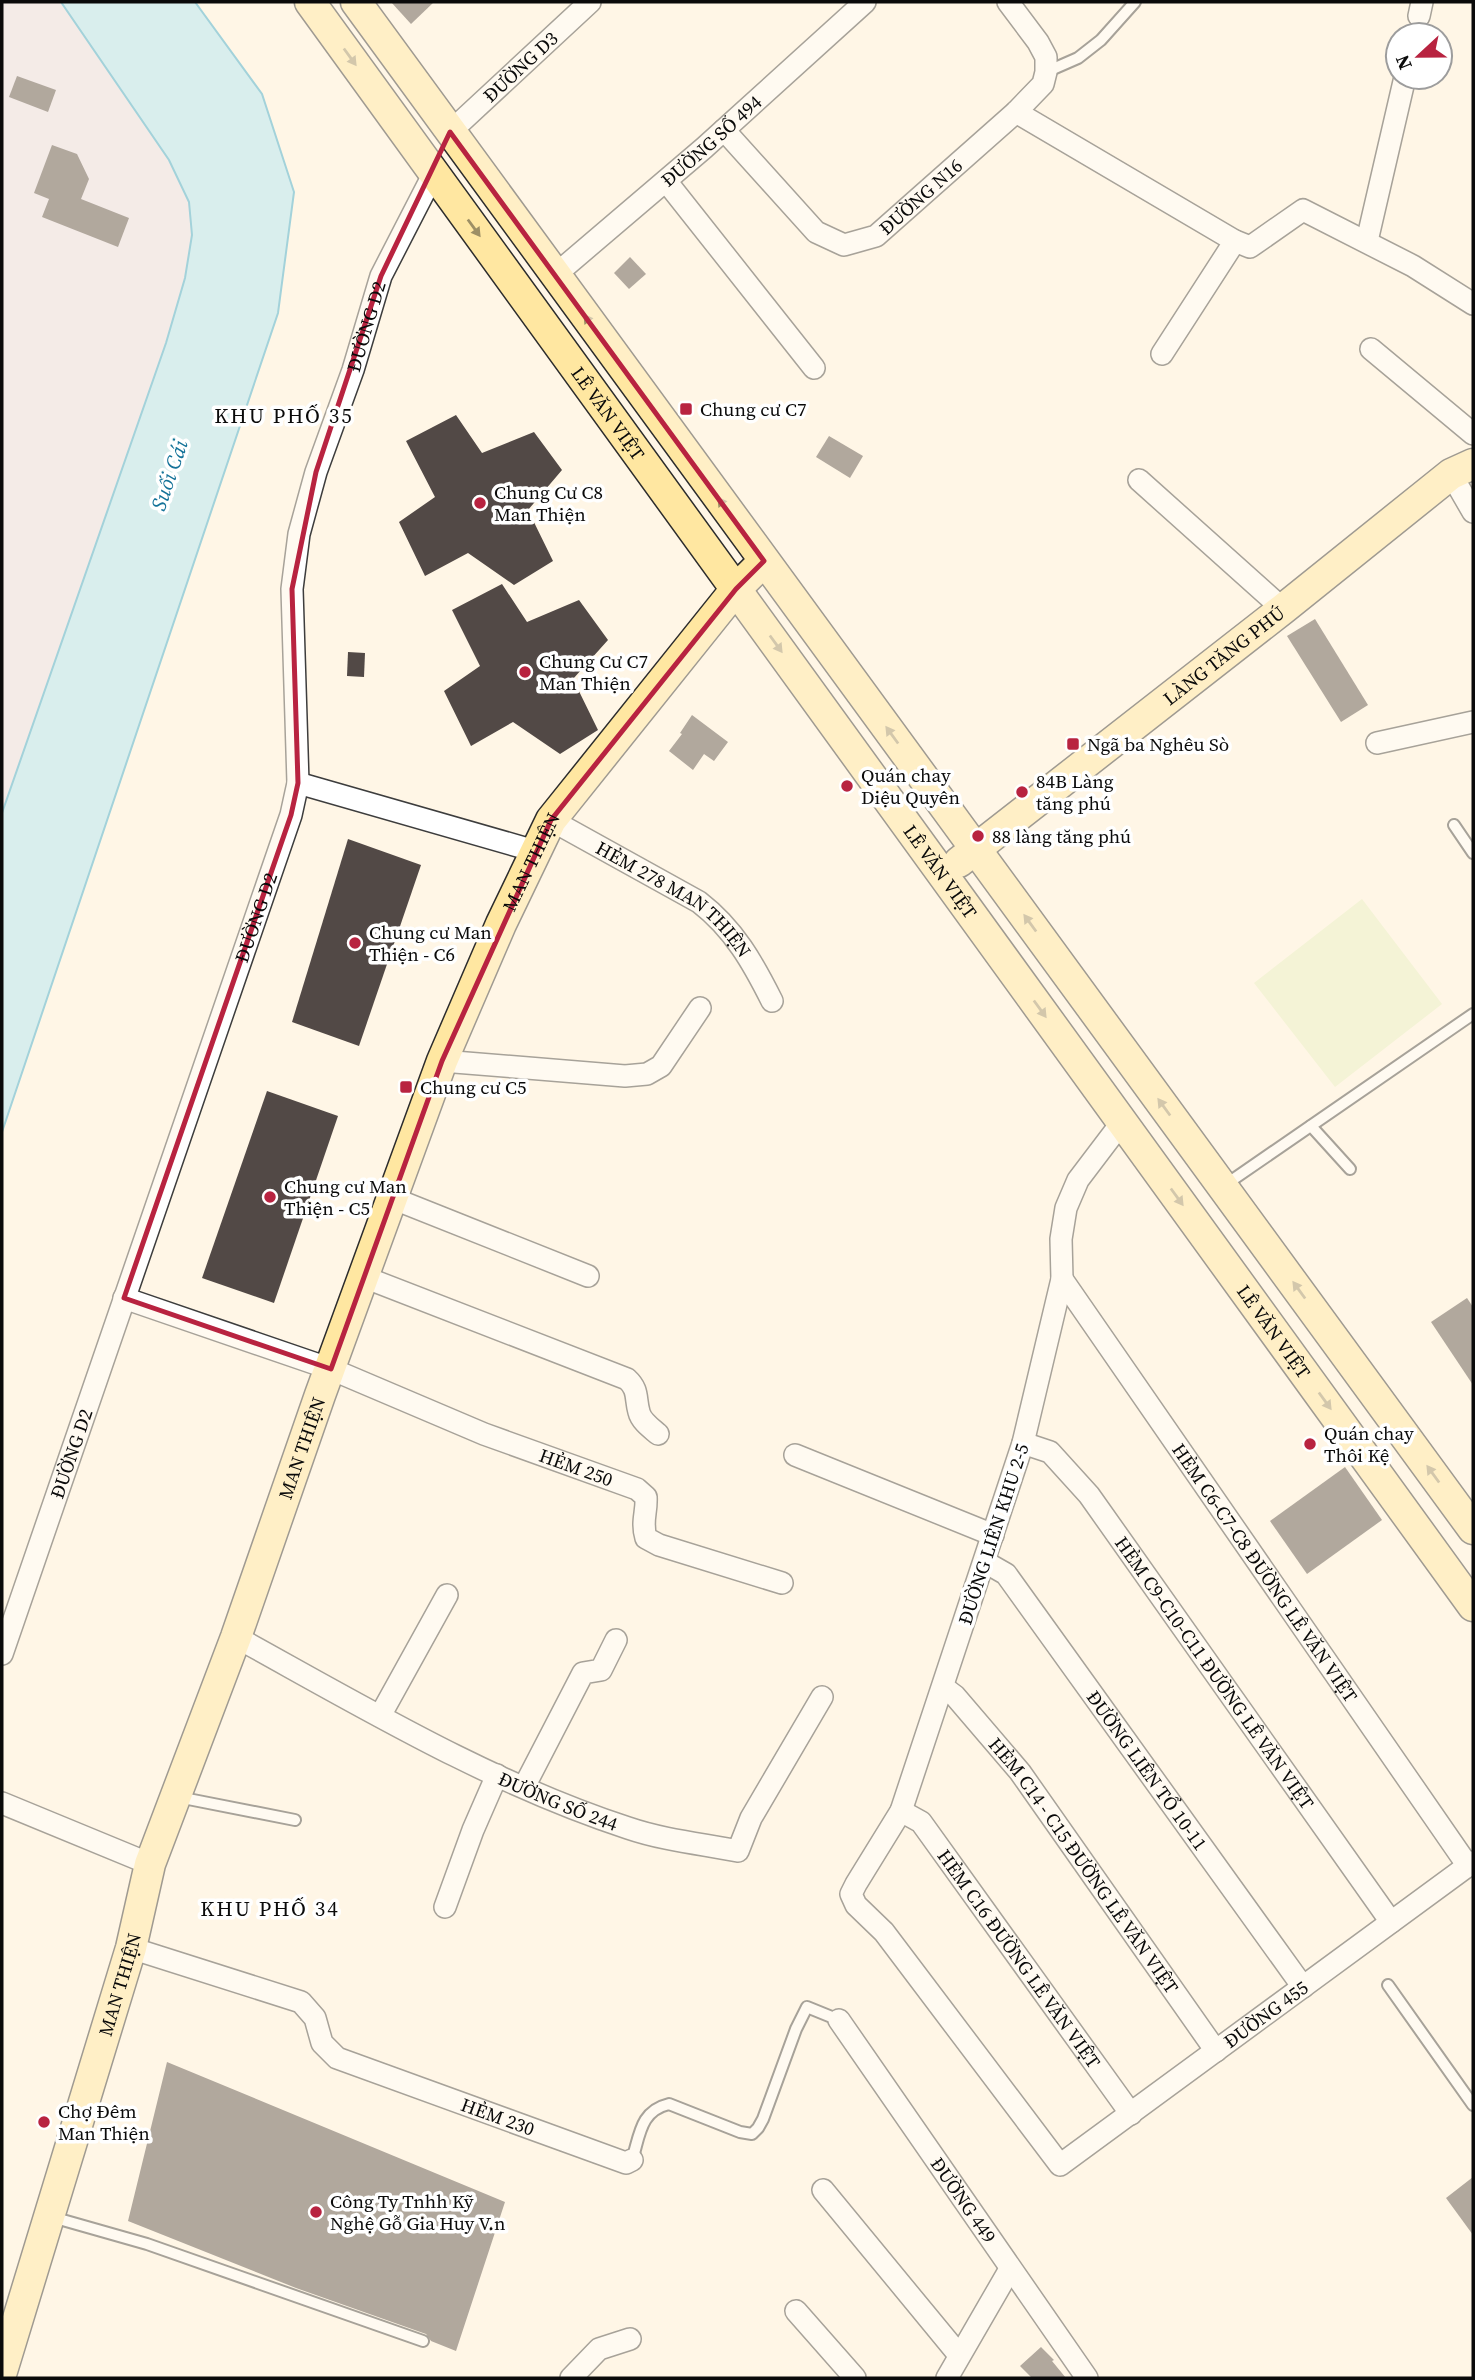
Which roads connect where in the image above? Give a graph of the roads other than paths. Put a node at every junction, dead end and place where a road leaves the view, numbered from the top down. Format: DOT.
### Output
graph roads {
  1 [pos="310,2"];
  2 [pos="356,2"];
  3 [pos="590,2"];
  4 [pos="865,2"];
  5 [pos="1008,2"];
  6 [pos="1135,2"];
  7 [pos="1046,72"];
  8 [pos="1402,91"];
  9 [pos="1016,112"];
  10 [pos="724,131"];
  11 [pos="450,132"];
  12 [pos="434,173"];
  13 [pos="666,181"];
  14 [pos="1235,241"];
  15 [pos="1367,241"];
  16 [pos="555,275"];
  17 [pos="1472,298"];
  18 [pos="1371,349"];
  19 [pos="1162,354"];
  20 [pos="814,368"];
  21 [pos="1473,434"];
  22 [pos="1462,469"];
  23 [pos="1139,480"];
  24 [pos="1473,512"];
  25 [pos="764,561"];
  26 [pos="736,589"];
  27 [pos="1283,609"];
  28 [pos="1473,722"];
  29 [pos="1377,743"];
  30 [pos="298,783"];
  31 [pos="551,820"];
  32 [pos="1454,825"];
  33 [pos="976,849"];
  34 [pos="535,851"];
  35 [pos="1473,853"];
  36 [pos="943,875"];
  37 [pos="772,1001"];
  38 [pos="699,1008"];
  39 [pos="1473,1014"];
  40 [pos="442,1061"];
  41 [pos="1122,1122"];
  42 [pos="1311,1126"];
  43 [pos="1350,1169"];
  44 [pos="1223,1187"];
  45 [pos="392,1198"];
  46 [pos="588,1276"];
  47 [pos="363,1277"];
  48 [pos="1062,1279"];
  49 [pos="124,1298"];
  50 [pos="331,1369"];
  51 [pos="658,1434"];
  52 [pos="1023,1443"];
  53 [pos="795,1455"];
  54 [pos="1473,1529"];
  55 [pos="993,1535"];
  56 [pos="985,1562"];
  57 [pos="782,1583"];
  58 [pos="447,1595"];
  59 [pos="1473,1606"];
  60 [pos="236,1637"];
  61 [pos="616,1640"];
  62 [pos="2,1654"];
  63 [pos="943,1687"];
  64 [pos="822,1697"];
  65 [pos="380,1716"];
  66 [pos="497,1775"];
  67 [pos="524,1787"];
  68 [pos="175,1796"];
  69 [pos="2,1803"];
  70 [pos="901,1811"];
  71 [pos="295,1820"];
  72 [pos="150,1864"];
  73 [pos="1471,1864"];
  74 [pos="445,1907"];
  75 [pos="1391,1923"];
  76 [pos="131,1948"];
  77 [pos="1388,1985"];
  78 [pos="1303,1987"];
  79 [pos="839,2020"];
  80 [pos="1216,2051"];
  81 [pos="1473,2105"];
  82 [pos="1131,2114"];
  83 [pos="632,2160"];
  84 [pos="1060,2165"];
  85 [pos="823,2190"];
  86 [pos="49,2216"];
  87 [pos="1010,2269"];
  88 [pos="796,2311"];
  89 [pos="630,2339"];
  90 [pos="423,2341"];
  91 [pos="959,2355"];
  92 [pos="2,2371"];
  93 [pos="571,2378"];
  94 [pos="855,2378"];
  95 [pos="947,2378"];
  96 [pos="1087,2378"];
  1 -- 12 [label="main road, LÊ VĂN VIỆT, one-way"];
  2 -- 11 [label="main road, LÊ VĂN VIỆT"];
  3 -- 11 [label="street, ĐƯỜNG D3"];
  4 -- 10 [label="street, ĐƯỜNG SỐ 494"];
  5 -- 7 [label="street"];
  6 -- 7 [label="lane"];
  7 -- 9 [label="street, ĐƯỜNG N16"];
  8 -- 15 [label="street"];
  9 -- 10 [label="street, ĐƯỜNG N16"];
  9 -- 14 [label="street"];
  10 -- 13 [label="street, ĐƯỜNG SỐ 494"];
  11 -- 12 [label="main road"];
  11 -- 16 [label="main road, LÊ VĂN VIỆT"];
  12 -- 26 [label="main road, LÊ VĂN VIỆT, one-way"];
  12 -- 30 [label="street, ĐƯỜNG D2"];
  13 -- 16 [label="street, ĐƯỜNG SỐ 494"];
  13 -- 20 [label="street"];
  14 -- 15 [label="street"];
  14 -- 19 [label="street"];
  15 -- 17 [label="street"];
  25 -- 16 [label="main road, LÊ VĂN VIỆT, one-way"];
  18 -- 21 [label="street"];
  22 -- 24 [label="street"];
  22 -- 27 [label="main road, LÀNG TĂNG PHÚ"];
  23 -- 27 [label="street"];
  25 -- 26 [label="main road, MAN THIỆN"];
  33 -- 25 [label="main road, LÊ VĂN VIỆT, one-way"];
  26 -- 31 [label="main road, MAN THIỆN"];
  26 -- 36 [label="main road, LÊ VĂN VIỆT, one-way"];
  27 -- 33 [label="main road, LÀNG TĂNG PHÚ"];
  28 -- 29 [label="street"];
  30 -- 34 [label="street"];
  30 -- 49 [label="street, ĐƯỜNG D2"];
  31 -- 34 [label="main road, MAN THIỆN"];
  31 -- 37 [label="street, HẺM 278 MAN THIỆN"];
  32 -- 35 [label="lane"];
  33 -- 36 [label="main road, LÀNG TĂNG PHÚ"];
  44 -- 33 [label="main road, LÊ VĂN VIỆT, one-way"];
  34 -- 40 [label="main road, MAN THIỆN"];
  36 -- 41 [label="main road, LÊ VĂN VIỆT, one-way"];
  38 -- 40 [label="street"];
  39 -- 42 [label="lane"];
  40 -- 45 [label="main road, MAN THIỆN"];
  41 -- 48 [label="street, ĐƯỜNG LIÊN KHU 2-5"];
  41 -- 59 [label="main road, LÊ VĂN VIỆT, one-way"];
  42 -- 43 [label="lane"];
  42 -- 44 [label="lane"];
  54 -- 44 [label="main road, LÊ VĂN VIỆT, one-way"];
  45 -- 46 [label="street"];
  45 -- 47 [label="main road, MAN THIỆN"];
  47 -- 50 [label="main road, MAN THIỆN"];
  47 -- 51 [label="street"];
  48 -- 52 [label="street, ĐƯỜNG LIÊN KHU 2-5"];
  48 -- 73 [label="street, HẺM C6-C7-C8 ĐƯỜNG LÊ VĂN VIỆT"];
  49 -- 50 [label="street"];
  49 -- 62 [label="street, ĐƯỜNG D2"];
  50 -- 57 [label="street, HẺM 250"];
  50 -- 60 [label="main road, MAN THIỆN"];
  52 -- 55 [label="street, ĐƯỜNG LIÊN KHU 2-5"];
  52 -- 75 [label="street, HẺM C9-C10-C11 ĐƯỜNG LÊ VĂN VIỆT"];
  53 -- 55 [label="street"];
  55 -- 56 [label="street, ĐƯỜNG LIÊN KHU 2-5"];
  56 -- 63 [label="street, ĐƯỜNG LIÊN KHU 2-5"];
  56 -- 78 [label="street, ĐƯỜNG LIÊN TỔ 10-11"];
  58 -- 65 [label="street"];
  60 -- 65 [label="street, ĐƯỜNG SỐ 244"];
  60 -- 68 [label="main road, MAN THIỆN"];
  61 -- 67 [label="street"];
  63 -- 70 [label="street, ĐƯỜNG LIÊN KHU 2-5"];
  63 -- 80 [label="street, HẺM C14 - C15 ĐƯỜNG LÊ VĂN VIỆT"];
  64 -- 67 [label="street, ĐƯỜNG SỐ 244"];
  65 -- 66 [label="street, ĐƯỜNG SỐ 244"];
  66 -- 67 [label="street, ĐƯỜNG SỐ 244"];
  66 -- 74 [label="street"];
  68 -- 71 [label="lane"];
  68 -- 72 [label="main road, MAN THIỆN"];
  69 -- 72 [label="street"];
  70 -- 82 [label="street, HẺM C16 ĐƯỜNG LÊ VĂN VIỆT"];
  70 -- 84 [label="street, ĐƯỜNG LIÊN KHU 2-5"];
  72 -- 76 [label="main road, MAN THIỆN"];
  73 -- 75 [label="street, ĐƯỜNG 455"];
  75 -- 78 [label="street, ĐƯỜNG 455"];
  76 -- 83 [label="street, HẺM 230"];
  76 -- 86 [label="main road, MAN THIỆN"];
  77 -- 81 [label="lane"];
  78 -- 80 [label="street, ĐƯỜNG 455"];
  79 -- 83 [label="lane, HẺM 230"];
  79 -- 87 [label="street, ĐƯỜNG 449"];
  80 -- 82 [label="street, ĐƯỜNG 455"];
  82 -- 84 [label="street, ĐƯỜNG 455"];
  85 -- 91 [label="street"];
  86 -- 90 [label="lane"];
  86 -- 92 [label="main road, MAN THIỆN"];
  87 -- 91 [label="street"];
  87 -- 96 [label="street, ĐƯỜNG 449"];
  88 -- 94 [label="street"];
  89 -- 93 [label="street"];
  91 -- 95 [label="street"];
}
